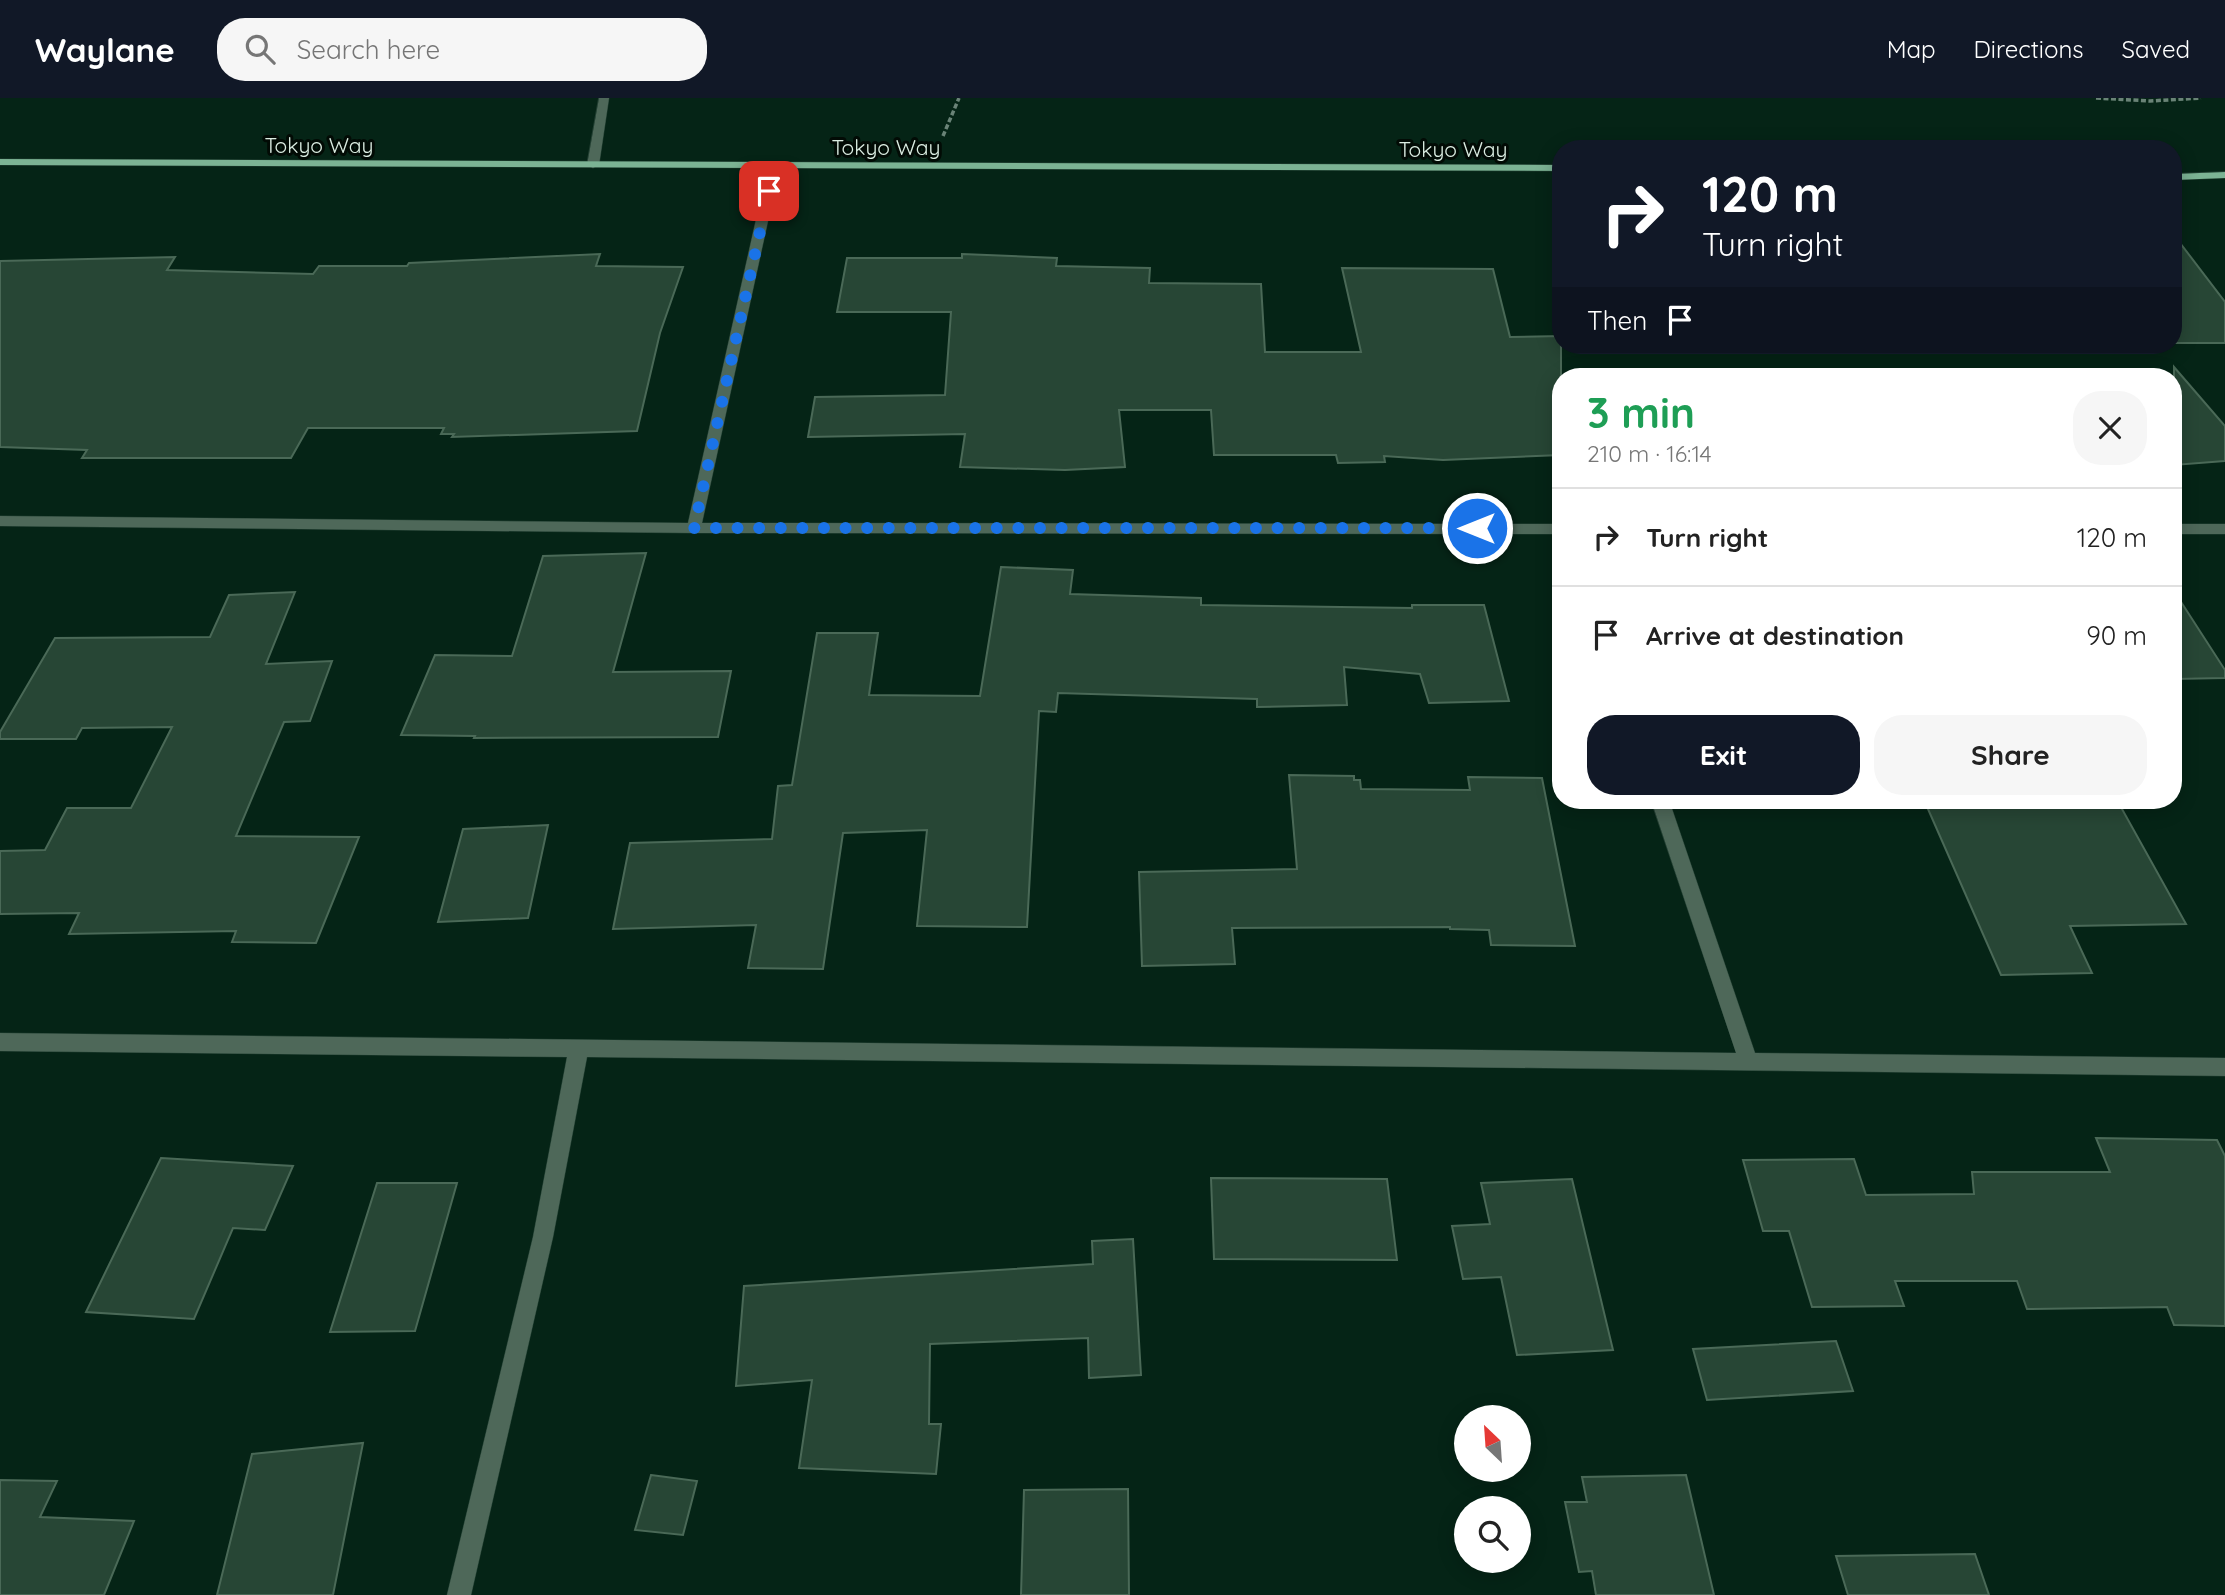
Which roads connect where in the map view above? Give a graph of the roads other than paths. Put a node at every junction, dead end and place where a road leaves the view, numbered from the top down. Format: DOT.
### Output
graph roads {
  1 [pos="604,98"];
  2 [pos="0,162"];
  3 [pos="593,165"];
  4 [pos="774,166"];
  5 [pos="1552,168"];
  6 [pos="2225,175"];
  7 [pos="2182,177"];
  8 [pos="0,521"];
  9 [pos="694,528"];
  10 [pos="1552,528"];
  11 [pos="2182,529"];
  12 [pos="2225,529"];
  13 [pos="1663,809"];
  14 [pos="0,1042"];
  15 [pos="579,1046"];
  16 [pos="1749,1063"];
  17 [pos="2225,1067"];
  18 [pos="459,1595"];
  1 -- 3 [label="street"];
  2 -- 3 [label="main road, Tokyo Way"];
  3 -- 4 [label="main road, Tokyo Way"];
  4 -- 5 [label="main road, Tokyo Way"];
  4 -- 9 [label="street"];
  6 -- 7 [label="main road"];
  8 -- 9 [label="street"];
  9 -- 10 [label="street"];
  11 -- 12 [label="street"];
  13 -- 16 [label="street"];
  14 -- 15 [label="street"];
  15 -- 16 [label="street"];
  15 -- 18 [label="street"];
  16 -- 17 [label="street"];
}
